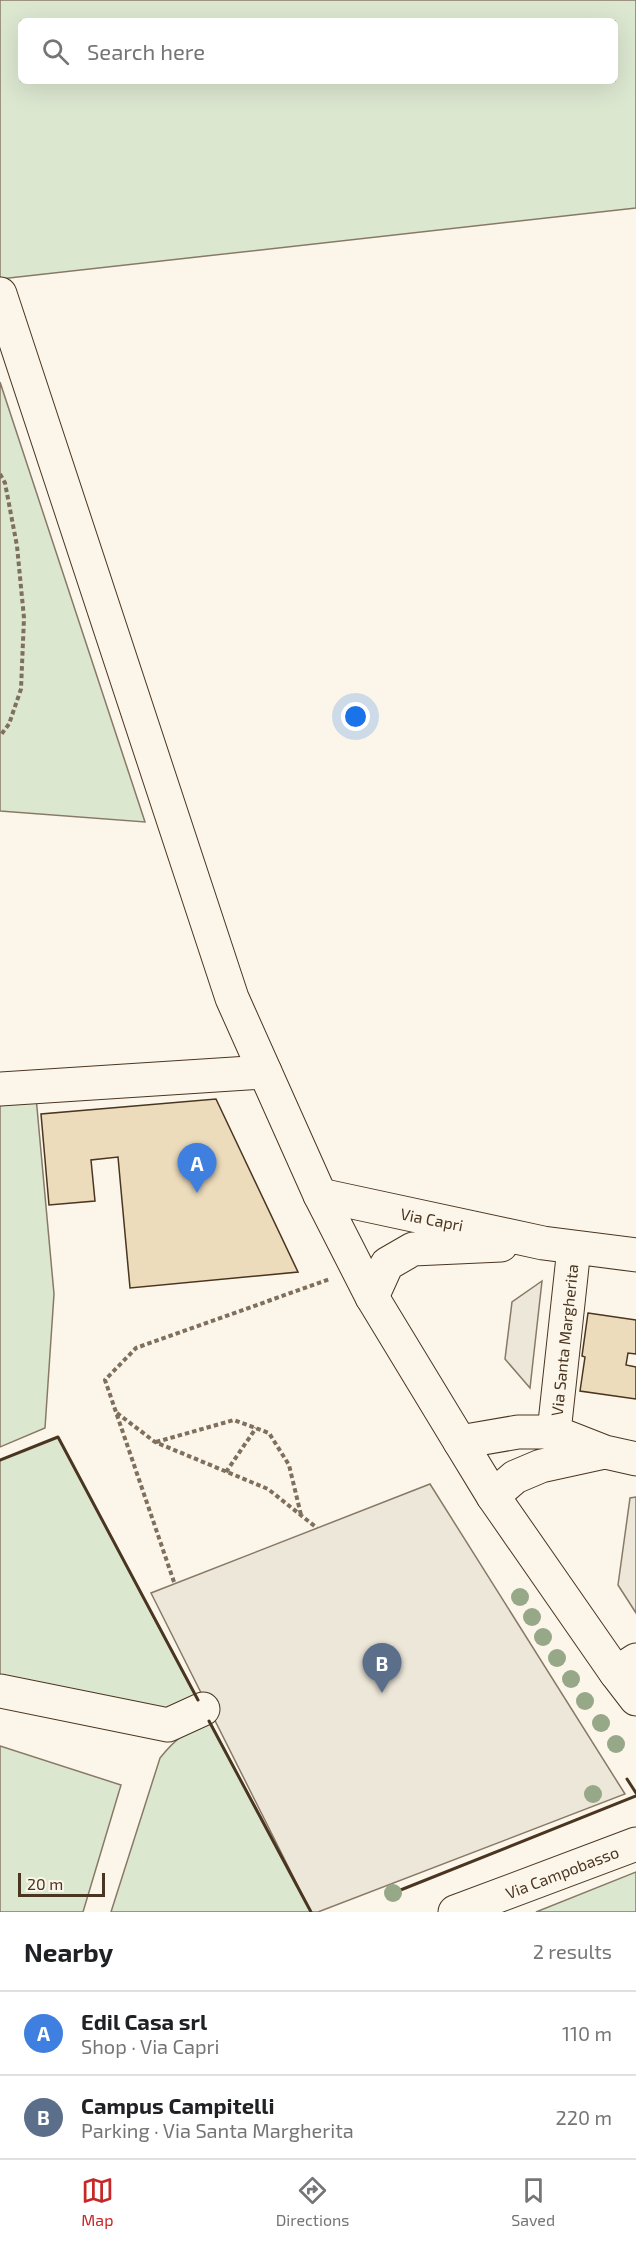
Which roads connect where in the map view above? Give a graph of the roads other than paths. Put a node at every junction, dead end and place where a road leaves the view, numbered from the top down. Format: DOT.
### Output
graph roads {
  1 [pos="0,294"];
  2 [pos="266,1072"];
  3 [pos="0,1089"];
  4 [pos="320,1195"];
  5 [pos="559,1246"];
  6 [pos="636,1255"];
  7 [pos="365,1283"];
  8 [pos="554,1432"];
  9 [pos="460,1442"];
  10 [pos="621,1456"];
  11 [pos="493,1496"];
  12 [pos="626,1667"];
  13 [pos="0,1691"];
  14 [pos="636,1699"];
  15 [pos="203,1709"];
  16 [pos="636,1844"];
  17 [pos="454,1912"];
  1 -- 2 [label="main road"];
  2 -- 3 [label="main road"];
  2 -- 4 [label="main road"];
  4 -- 5 [label="main road, Via Capri"];
  4 -- 7 [label="main road"];
  5 -- 6 [label="main road, Via Capri"];
  5 -- 7 [label="main road, Via Capri"];
  5 -- 8 [label="main road, Via Santa Margherita"];
  7 -- 9 [label="main road"];
  8 -- 9 [label="main road, Via Santa Margherita"];
  8 -- 10 [label="main road, Via Santa Margherita"];
  9 -- 11 [label="main road"];
  10 -- 11 [label="main road, Via Santa Margherita"];
  11 -- 12 [label="main road"];
  12 -- 14 [label="main road"];
  13 -- 15 [label="main road"];
  16 -- 17 [label="main road, Via Campobasso"];
}
